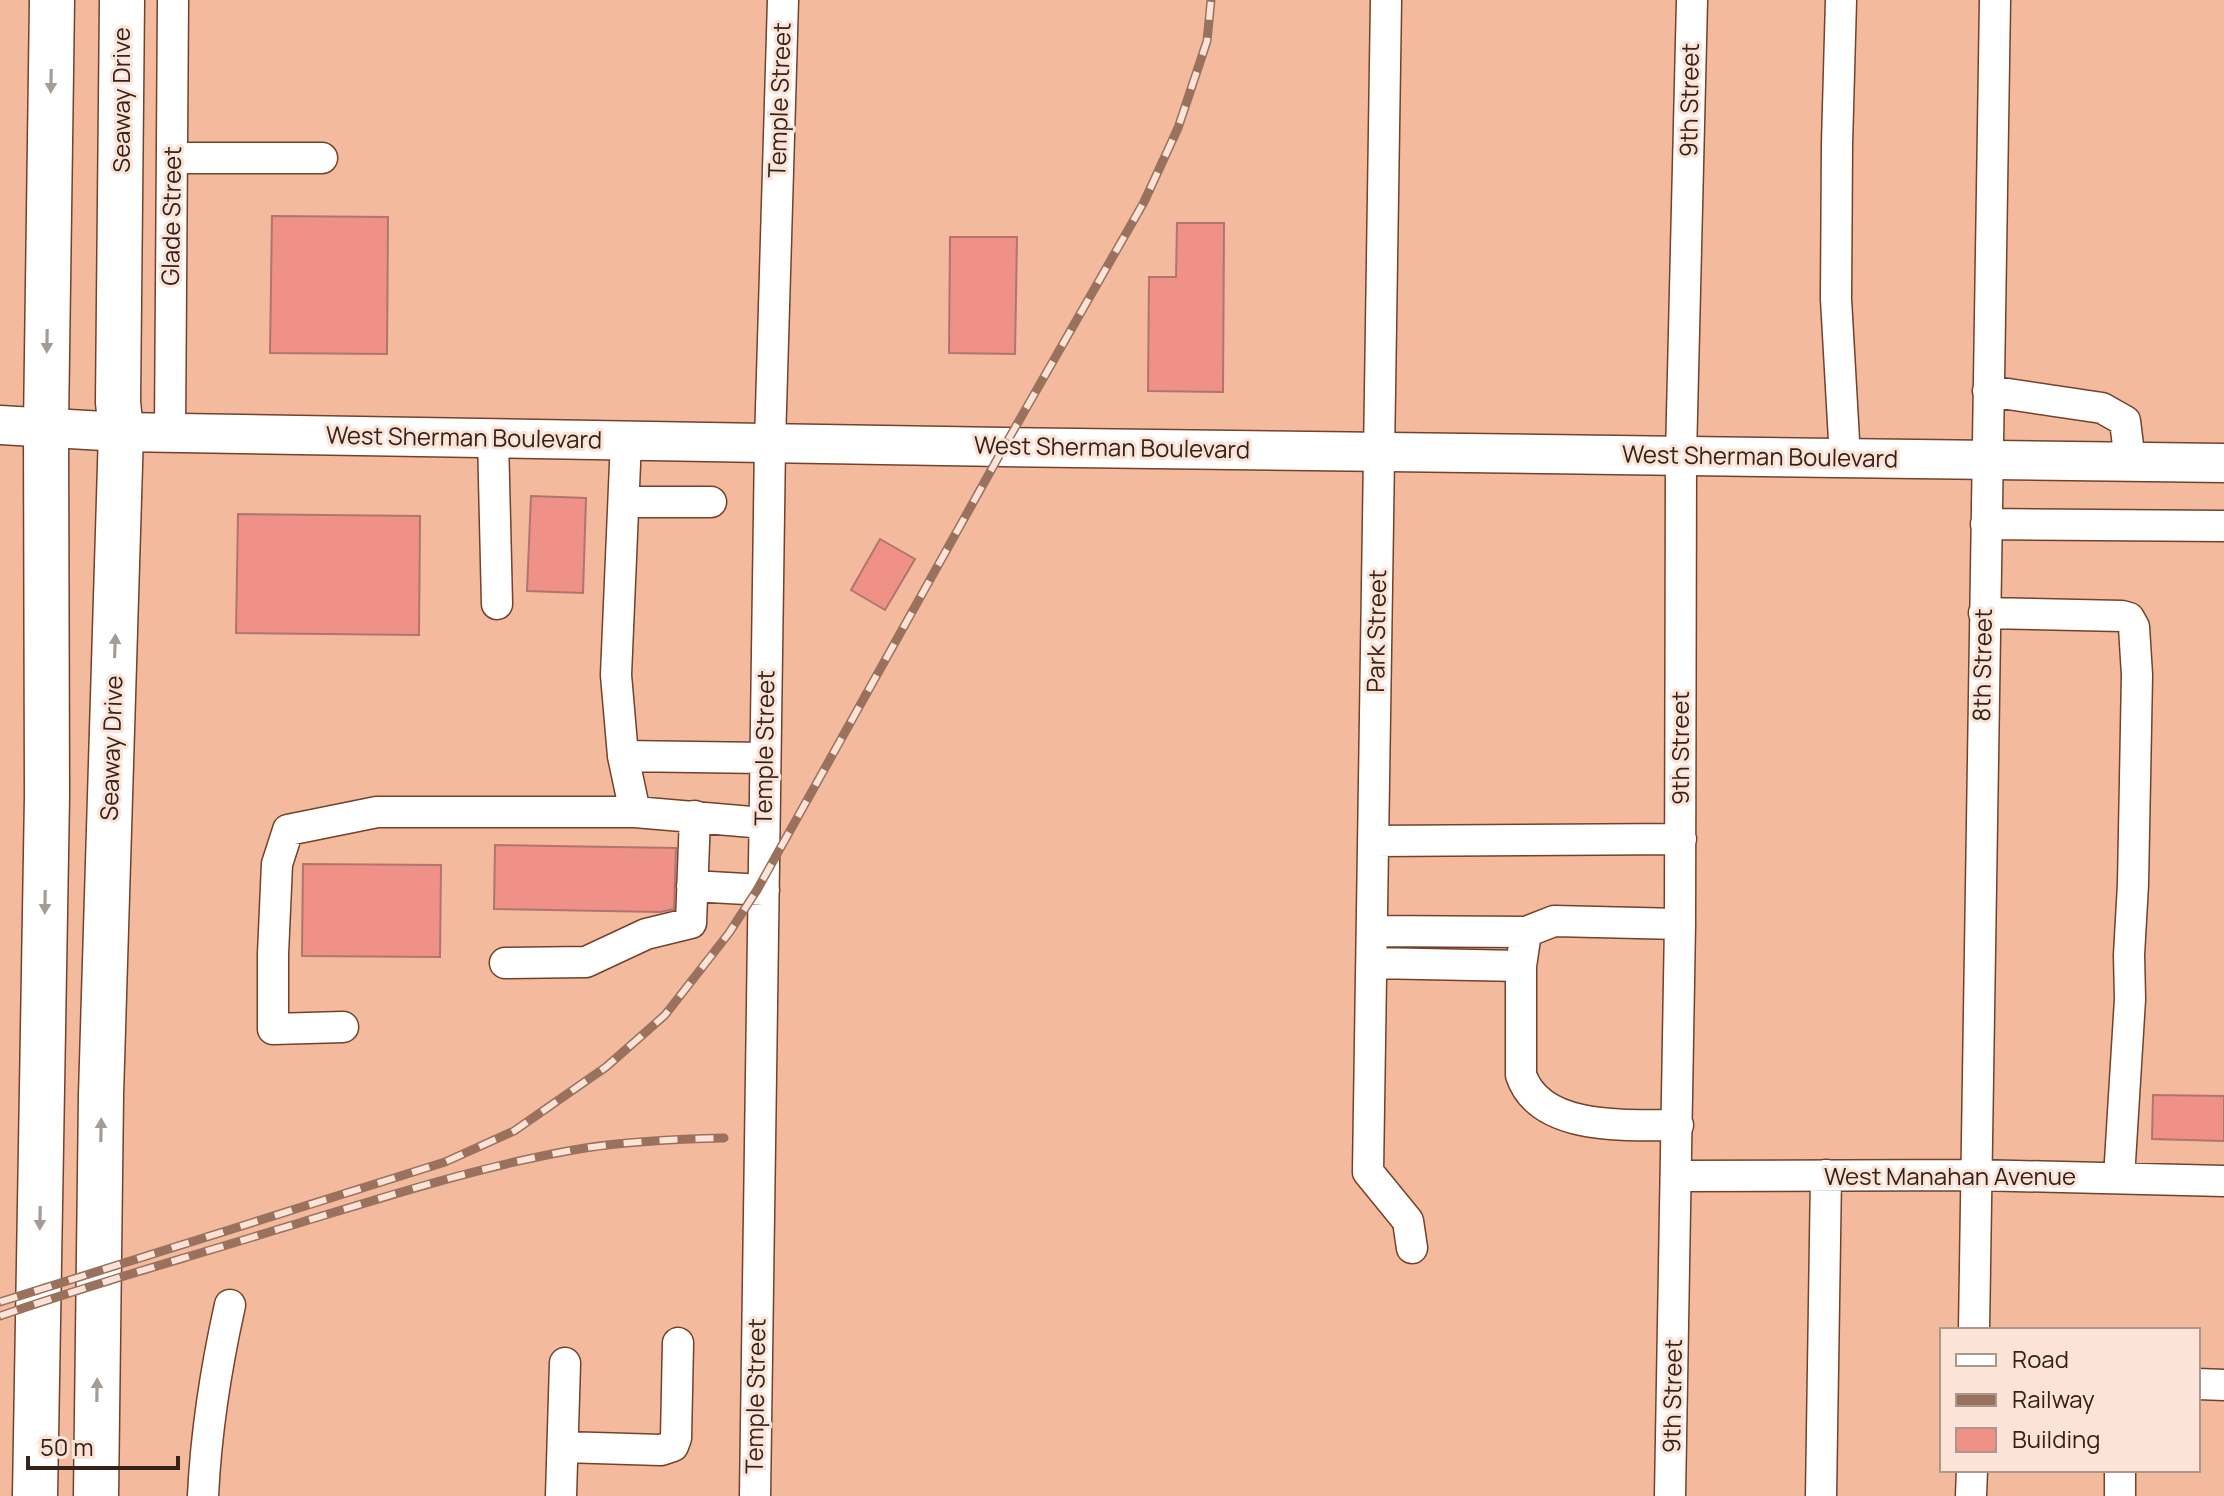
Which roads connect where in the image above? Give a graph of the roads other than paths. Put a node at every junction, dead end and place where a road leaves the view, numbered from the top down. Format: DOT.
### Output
graph roads {
  1 [pos="104,0"];
  2 [pos="122,0"];
  3 [pos="173,0"];
  4 [pos="783,0"];
  5 [pos="1386,0"];
  6 [pos="1692,0"];
  7 [pos="1841,0"];
  8 [pos="1995,0"];
  9 [pos="52,1"];
  10 [pos="173,158"];
  11 [pos="322,158"];
  12 [pos="1988,391"];
  13 [pos="119,417"];
  14 [pos="0,425"];
  15 [pos="46,426"];
  16 [pos="170,431"];
  17 [pos="493,438"];
  18 [pos="626,440"];
  19 [pos="770,443"];
  20 [pos="1380,451"];
  21 [pos="1681,456"];
  22 [pos="1845,458"];
  23 [pos="1987,460"];
  24 [pos="2130,462"];
  25 [pos="2224,463"];
  26 [pos="47,476"];
  27 [pos="624,502"];
  28 [pos="711,502"];
  29 [pos="1986,524"];
  30 [pos="2224,526"];
  31 [pos="497,604"];
  32 [pos="1984,613"];
  33 [pos="623,756"];
  34 [pos="765,758"];
  35 [pos="635,812"];
  36 [pos="695,816"];
  37 [pos="764,823"];
  38 [pos="1681,839"];
  39 [pos="109,841"];
  40 [pos="1374,841"];
  41 [pos="692,886"];
  42 [pos="764,890"];
  43 [pos="1680,924"];
  44 [pos="1373,931"];
  45 [pos="1526,932"];
  46 [pos="505,963"];
  47 [pos="1372,963"];
  48 [pos="1521,966"];
  49 [pos="343,1027"];
  50 [pos="1678,1125"];
  51 [pos="1826,1175"];
  52 [pos="1976,1175"];
  53 [pos="1677,1176"];
  54 [pos="2119,1178"];
  55 [pos="2224,1181"];
  56 [pos="1412,1248"];
  57 [pos="230,1305"];
  58 [pos="1974,1328"];
  59 [pos="678,1343"];
  60 [pos="565,1363"];
  61 [pos="2200,1384"];
  62 [pos="2224,1385"];
  63 [pos="563,1447"];
  64 [pos="1972,1472"];
  65 [pos="2120,1472"];
  66 [pos="35,1496"];
  67 [pos="96,1496"];
  68 [pos="203,1496"];
  69 [pos="561,1496"];
  70 [pos="755,1496"];
  71 [pos="1670,1496"];
  72 [pos="1821,1496"];
  73 [pos="1971,1496"];
  74 [pos="2120,1496"];
  1 -- 13 [label="highway"];
  2 -- 13 [label="highway, Seaway Drive"];
  3 -- 10 [label="street, Glade Street"];
  4 -- 19 [label="street, Temple Street"];
  5 -- 20 [label="street, Park Street"];
  6 -- 21 [label="street, 9th Street"];
  7 -- 22 [label="street"];
  8 -- 12 [label="street, 8th Street"];
  9 -- 15 [label="highway, one-way"];
  10 -- 11 [label="street"];
  10 -- 16 [label="street, Glade Street"];
  12 -- 23 [label="street, 8th Street"];
  12 -- 24 [label="street"];
  13 -- 15 [label="main road, West Sherman Boulevard"];
  13 -- 16 [label="main road, West Sherman Boulevard"];
  39 -- 13 [label="highway, Seaway Drive, one-way"];
  14 -- 15 [label="main road, West Sherman Boulevard"];
  15 -- 26 [label="highway"];
  16 -- 17 [label="main road, West Sherman Boulevard"];
  17 -- 18 [label="main road, West Sherman Boulevard"];
  17 -- 31 [label="street"];
  18 -- 19 [label="main road, West Sherman Boulevard"];
  18 -- 27 [label="street"];
  19 -- 20 [label="main road, West Sherman Boulevard"];
  19 -- 34 [label="street, Temple Street"];
  20 -- 21 [label="main road, West Sherman Boulevard"];
  20 -- 40 [label="street, Park Street"];
  21 -- 22 [label="main road, West Sherman Boulevard"];
  21 -- 38 [label="street, 9th Street"];
  22 -- 23 [label="main road, West Sherman Boulevard"];
  23 -- 24 [label="main road, West Sherman Boulevard"];
  23 -- 29 [label="street, 8th Street"];
  24 -- 25 [label="main road, West Sherman Boulevard"];
  26 -- 39 [label="highway"];
  26 -- 66 [label="highway, one-way"];
  27 -- 28 [label="street"];
  27 -- 33 [label="street"];
  29 -- 30 [label="street"];
  29 -- 32 [label="street, 8th Street"];
  32 -- 52 [label="street, 8th Street"];
  32 -- 54 [label="street"];
  33 -- 34 [label="street"];
  33 -- 35 [label="street"];
  34 -- 37 [label="street, Temple Street"];
  35 -- 36 [label="street"];
  35 -- 49 [label="street"];
  36 -- 37 [label="street"];
  36 -- 41 [label="street"];
  37 -- 42 [label="street, Temple Street"];
  38 -- 40 [label="street"];
  38 -- 43 [label="street, 9th Street"];
  67 -- 39 [label="highway, Seaway Drive, one-way"];
  40 -- 44 [label="street, Park Street"];
  41 -- 42 [label="street"];
  41 -- 46 [label="street"];
  42 -- 70 [label="street, Temple Street"];
  43 -- 45 [label="street"];
  43 -- 50 [label="street, 9th Street"];
  44 -- 45 [label="street"];
  44 -- 47 [label="street, Park Street"];
  45 -- 48 [label="street"];
  47 -- 48 [label="street"];
  47 -- 56 [label="street, Park Street"];
  48 -- 50 [label="street"];
  50 -- 53 [label="street, 9th Street"];
  51 -- 52 [label="street, West Manahan Avenue"];
  51 -- 53 [label="street, West Manahan Avenue"];
  51 -- 72 [label="street"];
  52 -- 54 [label="street, West Manahan Avenue"];
  52 -- 58 [label="street, 8th Street"];
  53 -- 71 [label="street, 9th Street"];
  54 -- 55 [label="street, West Manahan Avenue"];
  57 -- 68 [label="street"];
  59 -- 63 [label="street"];
  60 -- 63 [label="street"];
  61 -- 62 [label="street"];
  63 -- 69 [label="street"];
  64 -- 73 [label="street"];
  65 -- 74 [label="street"];
}
